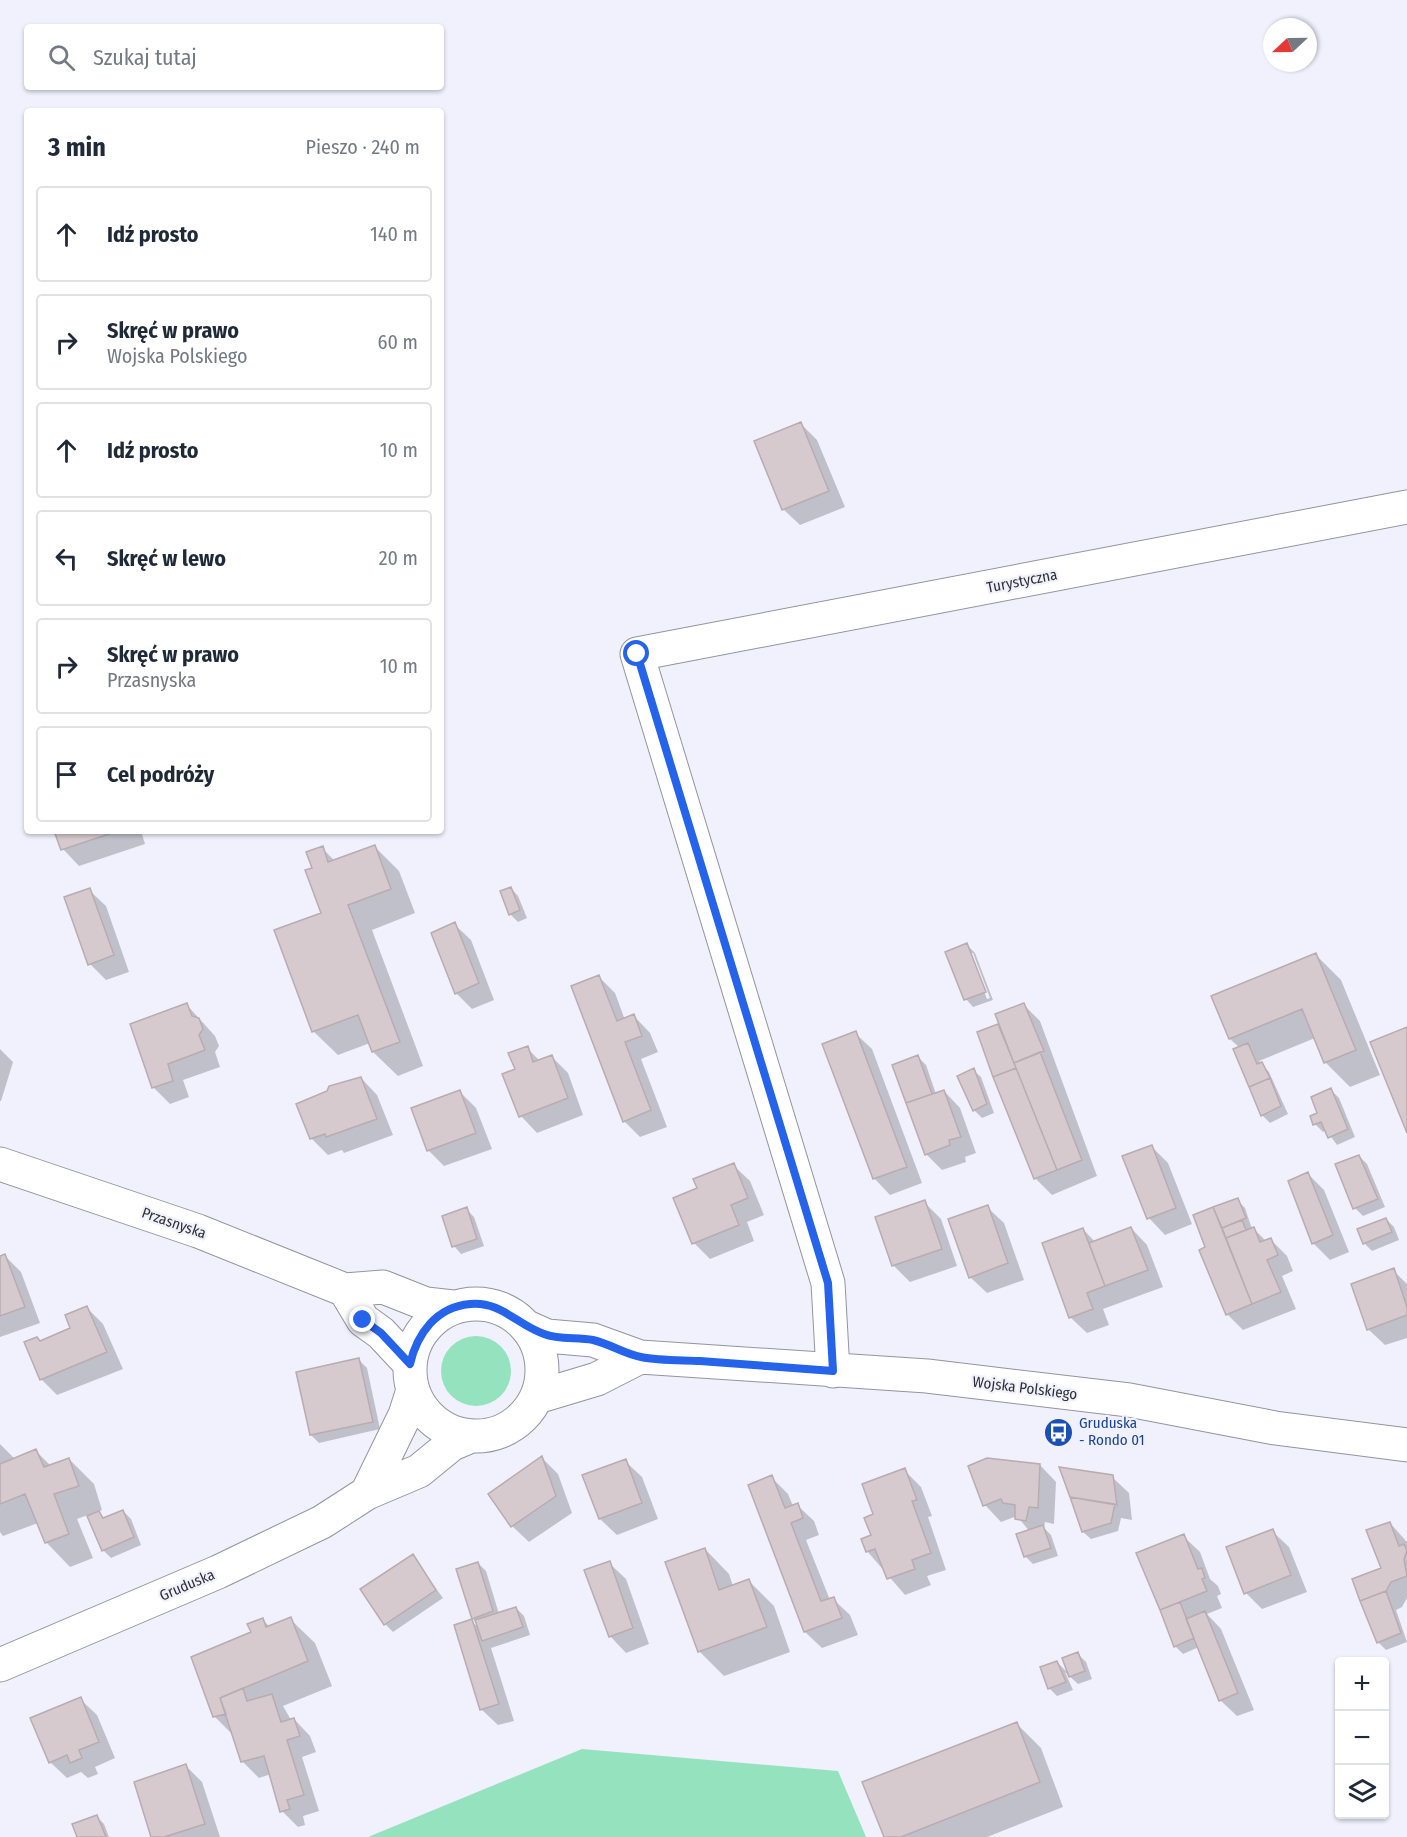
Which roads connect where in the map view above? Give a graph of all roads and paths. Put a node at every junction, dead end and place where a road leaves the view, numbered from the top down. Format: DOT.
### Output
graph roads {
  1 [pos="1407,507"];
  2 [pos="0,1164"];
  3 [pos="345,1290"];
  4 [pos="453,1308"];
  5 [pos="527,1328"];
  6 [pos="640,1357"];
  7 [pos="833,1371"];
  8 [pos="412,1377"];
  9 [pos="537,1397"];
  10 [pos="471,1436"];
  11 [pos="1407,1445"];
  12 [pos="367,1493"];
  13 [pos="0,1665"];
  1 -- 7 [label="main road, Turystyczna"];
  2 -- 3 [label="main road, Przasnyska"];
  3 -- 4 [label="main road, Przasnyska"];
  3 -- 8 [label="main road"];
  4 -- 5 [label="main road"];
  4 -- 8 [label="main road"];
  5 -- 6 [label="main road, Wojska Polskiego"];
  5 -- 9 [label="main road"];
  6 -- 7 [label="main road, Wojska Polskiego"];
  6 -- 9 [label="main road"];
  7 -- 11 [label="main road, Wojska Polskiego"];
  8 -- 10 [label="main road"];
  8 -- 12 [label="main road"];
  9 -- 10 [label="main road"];
  10 -- 12 [label="main road, Gruduska"];
  12 -- 13 [label="main road, Gruduska"];
}
